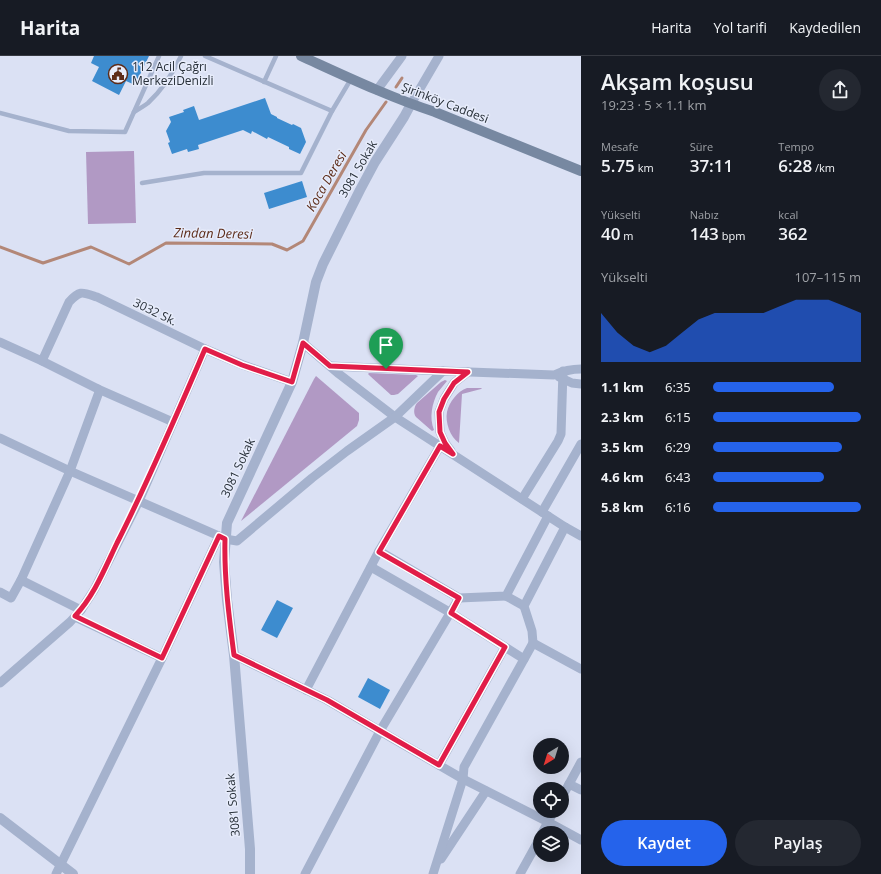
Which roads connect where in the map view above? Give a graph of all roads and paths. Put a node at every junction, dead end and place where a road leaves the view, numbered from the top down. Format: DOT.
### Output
graph roads {
  1 [pos="159,56"];
  2 [pos="181,56"];
  3 [pos="205,56"];
  4 [pos="276,56"];
  5 [pos="301,56"];
  6 [pos="402,56"];
  7 [pos="439,56"];
  8 [pos="351,78"];
  9 [pos="264,82"];
  10 [pos="377,90"];
  11 [pos="411,104"];
  12 [pos="332,111"];
  13 [pos="134,112"];
  14 [pos="0,113"];
  15 [pos="581,171"];
  16 [pos="142,183"];
  17 [pos="0,342"];
  18 [pos="303,343"];
  19 [pos="205,349"];
  20 [pos="42,361"];
  21 [pos="330,366"];
  22 [pos="581,369"];
  23 [pos="443,371"];
  24 [pos="468,372"];
  25 [pos="563,375"];
  26 [pos="292,382"];
  27 [pos="581,384"];
  28 [pos="98,389"];
  29 [pos="395,417"];
  30 [pos="174,422"];
  31 [pos="0,438"];
  32 [pos="581,444"];
  33 [pos="440,446"];
  34 [pos="453,454"];
  35 [pos="70,471"];
  36 [pos="522,499"];
  37 [pos="139,501"];
  38 [pos="545,514"];
  39 [pos="565,527"];
  40 [pos="581,536"];
  41 [pos="222,538"];
  42 [pos="379,552"];
  43 [pos="371,567"];
  44 [pos="21,580"];
  45 [pos="0,592"];
  46 [pos="506,596"];
  47 [pos="459,598"];
  48 [pos="524,606"];
  49 [pos="78,613"];
  50 [pos="451,613"];
  51 [pos="533,642"];
  52 [pos="505,647"];
  53 [pos="234,655"];
  54 [pos="162,658"];
  55 [pos="524,659"];
  56 [pos="581,669"];
  57 [pos="0,683"];
  58 [pos="306,690"];
  59 [pos="380,732"];
  60 [pos="581,762"];
  61 [pos="439,765"];
  62 [pos="463,779"];
  63 [pos="569,784"];
  64 [pos="581,790"];
  65 [pos="486,791"];
  66 [pos="0,818"];
  67 [pos="550,818"];
  68 [pos="548,822"];
  69 [pos="546,826"];
  70 [pos="581,840"];
  71 [pos="533,851"];
  72 [pos="61,865"];
  73 [pos="434,872"];
  74 [pos="56,874"];
  75 [pos="73,874"];
  76 [pos="250,874"];
  77 [pos="305,874"];
  78 [pos="520,874"];
  1 -- 13 [label="lane"];
  2 -- 13 [label="lane"];
  3 -- 9 [label="lane"];
  4 -- 9 [label="lane"];
  5 -- 8 [label="main road, Şirinköy Caddesi"];
  6 -- 10 [label="street"];
  7 -- 11 [label="street"];
  8 -- 10 [label="main road, Şirinköy Caddesi"];
  8 -- 12 [label="lane"];
  9 -- 12 [label="lane"];
  10 -- 11 [label="main road, Şirinköy Caddesi"];
  11 -- 15 [label="main road, Şirinköy Caddesi"];
  11 -- 18 [label="street, 3081 Sokak"];
  12 -- 16 [label="lane"];
  13 -- 14 [label="lane"];
  17 -- 20 [label="street"];
  18 -- 21 [label="street"];
  18 -- 26 [label="street, 3081 Sokak"];
  19 -- 20 [label="street, 3032 Sk."];
  19 -- 26 [label="street, 3032 Sk."];
  19 -- 30 [label="street"];
  20 -- 28 [label="street"];
  21 -- 23 [label="street"];
  21 -- 29 [label="street"];
  22 -- 25 [label="street"];
  23 -- 24 [label="street"];
  23 -- 29 [label="street"];
  24 -- 25 [label="street"];
  24 -- 34 [label="street"];
  25 -- 27 [label="street"];
  25 -- 36 [label="street"];
  26 -- 41 [label="street, 3081 Sokak"];
  28 -- 30 [label="street"];
  28 -- 35 [label="street"];
  29 -- 33 [label="street"];
  29 -- 41 [label="street"];
  30 -- 37 [label="street"];
  31 -- 35 [label="street"];
  32 -- 38 [label="street"];
  33 -- 34 [label="street"];
  33 -- 42 [label="street"];
  34 -- 36 [label="street"];
  35 -- 37 [label="street"];
  35 -- 44 [label="street"];
  36 -- 38 [label="street"];
  37 -- 41 [label="street"];
  37 -- 49 [label="street"];
  38 -- 39 [label="street"];
  38 -- 46 [label="street"];
  39 -- 40 [label="street"];
  39 -- 48 [label="street"];
  41 -- 53 [label="street, 3081 Sokak"];
  41 -- 54 [label="street"];
  42 -- 43 [label="street"];
  42 -- 47 [label="street"];
  43 -- 50 [label="street"];
  43 -- 58 [label="street"];
  44 -- 45 [label="street"];
  44 -- 49 [label="street"];
  46 -- 47 [label="street"];
  46 -- 48 [label="street"];
  47 -- 50 [label="street"];
  48 -- 51 [label="street"];
  49 -- 54 [label="street"];
  49 -- 57 [label="street"];
  50 -- 52 [label="street"];
  50 -- 59 [label="street"];
  51 -- 55 [label="street"];
  51 -- 56 [label="street"];
  52 -- 55 [label="street"];
  52 -- 61 [label="street"];
  53 -- 58 [label="street"];
  53 -- 76 [label="street, 3081 Sokak"];
  54 -- 72 [label="street"];
  55 -- 62 [label="street"];
  58 -- 59 [label="street"];
  59 -- 61 [label="street"];
  59 -- 77 [label="street"];
  60 -- 63 [label="street"];
  61 -- 62 [label="street"];
  62 -- 65 [label="street"];
  62 -- 73 [label="street"];
  63 -- 64 [label="street"];
  65 -- 68 [label="street"];
  65 -- 73 [label="street"];
  66 -- 72 [label="street"];
  67 -- 68 [label="street"];
  68 -- 69 [label="street"];
  68 -- 70 [label="street"];
  71 -- 78 [label="street"];
  72 -- 74 [label="street"];
  72 -- 75 [label="street"];
}
